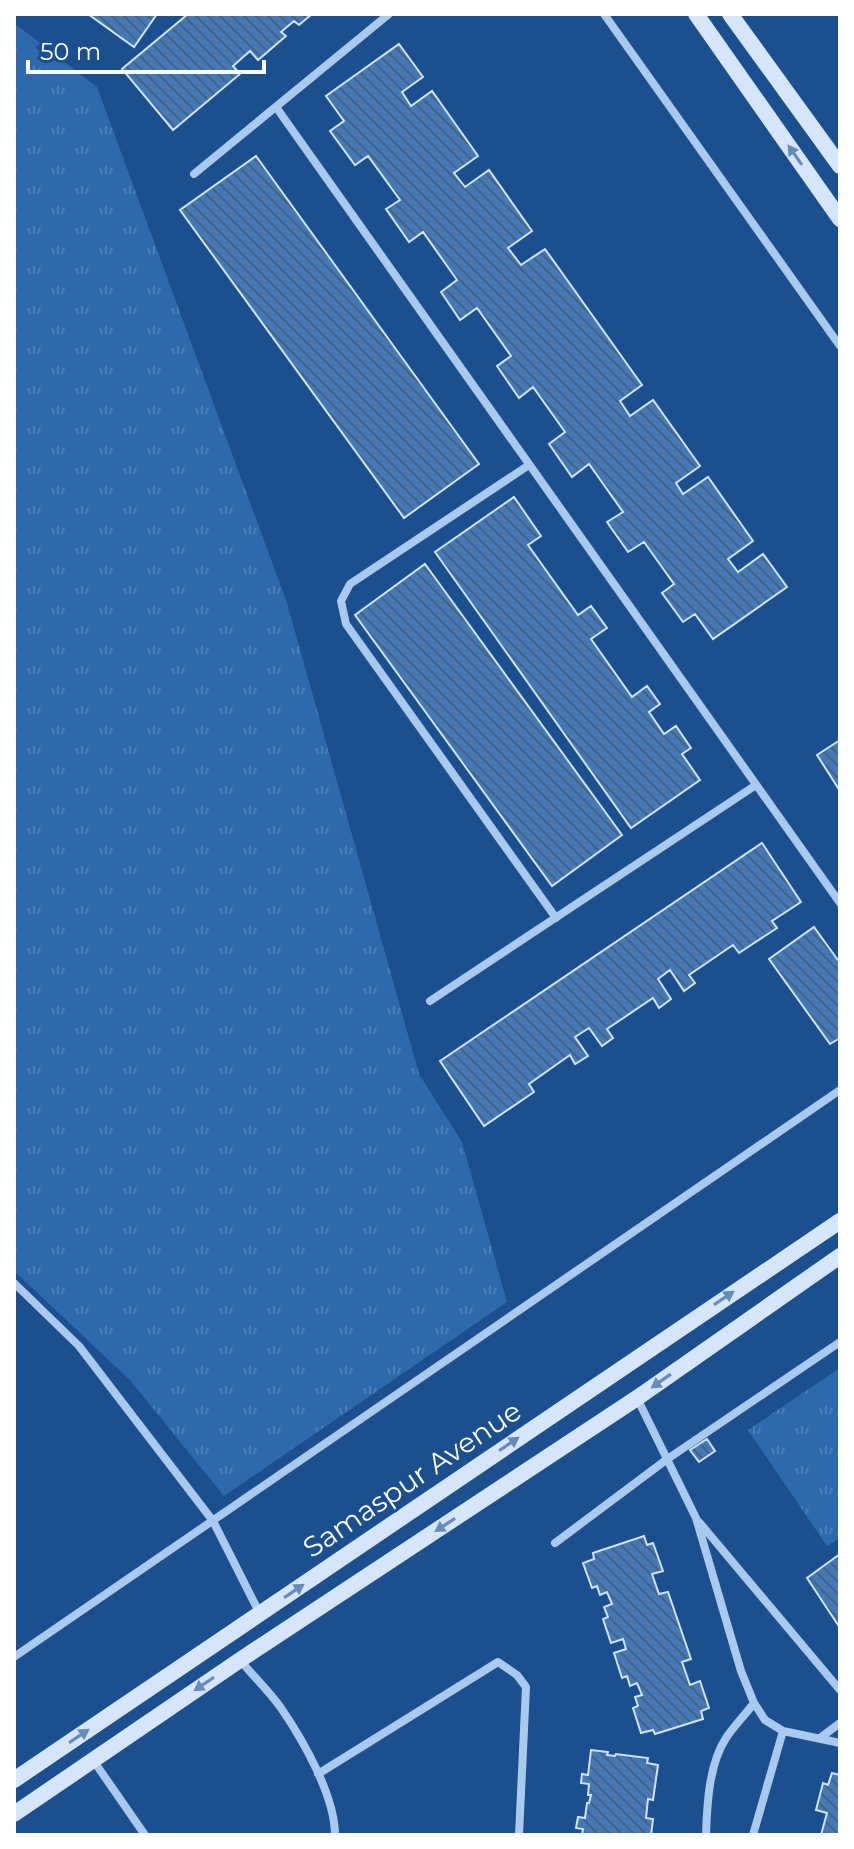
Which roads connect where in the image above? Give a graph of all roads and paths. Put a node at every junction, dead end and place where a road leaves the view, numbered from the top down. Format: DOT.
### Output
graph roads {
  1 [pos="389,14"];
  2 [pos="604,14"];
  3 [pos="696,14"];
  4 [pos="730,14"];
  5 [pos="276,107"];
  6 [pos="840,166"];
  7 [pos="194,174"];
  8 [pos="840,219"];
  9 [pos="840,346"];
  10 [pos="529,465"];
  11 [pos="756,785"];
  12 [pos="840,903"];
  13 [pos="556,918"];
  14 [pos="430,1001"];
  15 [pos="840,1090"];
  16 [pos="840,1221"];
  17 [pos="840,1256"];
  18 [pos="14,1283"];
  19 [pos="840,1342"];
  20 [pos="637,1398"];
  21 [pos="666,1460"];
  22 [pos="696,1518"];
  23 [pos="213,1521"];
  24 [pos="555,1543"];
  25 [pos="260,1614"];
  26 [pos="14,1657"];
  27 [pos="240,1660"];
  28 [pos="840,1690"];
  29 [pos="754,1703"];
  30 [pos="840,1723"];
  31 [pos="783,1731"];
  32 [pos="820,1738"];
  33 [pos="840,1743"];
  34 [pos="93,1760"];
  35 [pos="318,1774"];
  36 [pos="14,1780"];
  37 [pos="14,1814"];
  38 [pos="145,1835"];
  39 [pos="335,1835"];
  40 [pos="519,1835"];
  41 [pos="706,1835"];
  42 [pos="753,1835"];
  1 -- 5 [label="street"];
  2 -- 9 [label="street"];
  8 -- 3 [label="main road, one-way"];
  4 -- 6 [label="main road"];
  5 -- 7 [label="street"];
  5 -- 10 [label="street"];
  10 -- 11 [label="street"];
  10 -- 13 [label="street"];
  11 -- 12 [label="street"];
  11 -- 13 [label="street"];
  13 -- 14 [label="street"];
  15 -- 23 [label="street"];
  25 -- 16 [label="main road, Samaspur Avenue, one-way"];
  17 -- 20 [label="main road, Samaspur Avenue, one-way"];
  18 -- 23 [label="street"];
  19 -- 21 [label="street"];
  20 -- 21 [label="street"];
  20 -- 27 [label="main road, Samaspur Avenue, one-way"];
  21 -- 22 [label="street"];
  21 -- 24 [label="street"];
  22 -- 28 [label="street"];
  22 -- 29 [label="street"];
  23 -- 25 [label="street"];
  23 -- 26 [label="street"];
  36 -- 25 [label="main road, Samaspur Avenue, one-way"];
  27 -- 34 [label="main road, Samaspur Avenue, one-way"];
  27 -- 35 [label="street"];
  29 -- 31 [label="street"];
  29 -- 41 [label="street"];
  30 -- 32 [label="street"];
  31 -- 32 [label="street"];
  31 -- 42 [label="street"];
  32 -- 33 [label="street"];
  34 -- 37 [label="main road, Samaspur Avenue"];
  34 -- 38 [label="street"];
  35 -- 39 [label="street"];
  35 -- 40 [label="street"];
}
